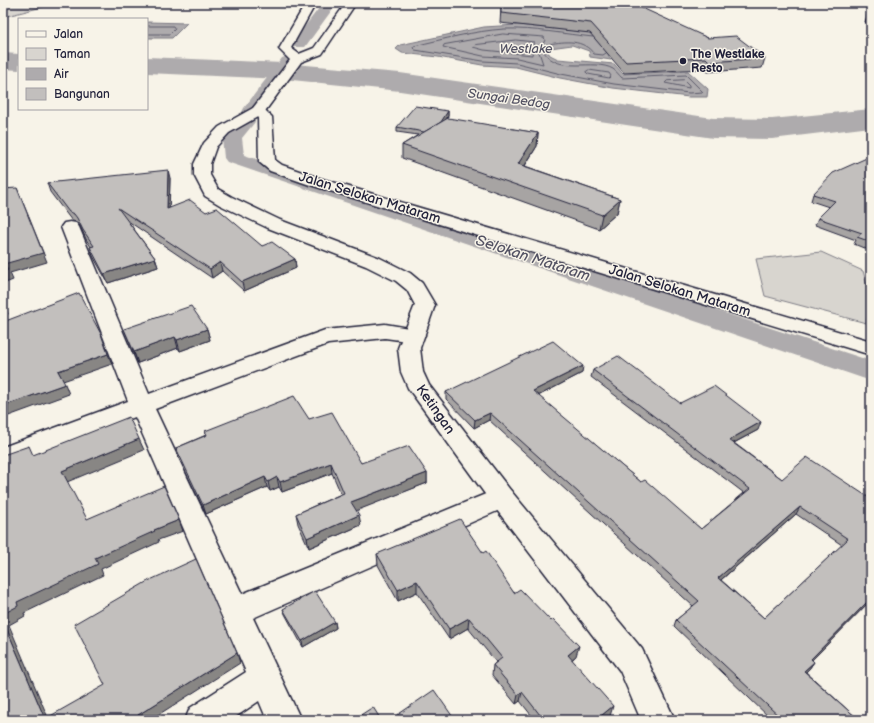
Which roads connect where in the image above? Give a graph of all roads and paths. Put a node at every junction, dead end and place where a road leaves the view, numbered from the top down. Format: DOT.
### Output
graph roads {
  1 [pos="312,3"];
  2 [pos="351,3"];
  3 [pos="295,62"];
  4 [pos="261,108"];
  5 [pos="70,227"];
  6 [pos="414,335"];
  7 [pos="871,348"];
  8 [pos="142,406"];
  9 [pos="3,457"];
  10 [pos="502,498"];
  11 [pos="236,611"];
  12 [pos="266,678"];
  13 [pos="202,720"];
  14 [pos="284,720"];
  15 [pos="658,720"];
  1 -- 3 [label="street"];
  2 -- 3 [label="street"];
  3 -- 4 [label="street"];
  4 -- 6 [label="street, Ketingan"];
  4 -- 7 [label="street, Jalan Selokan Mataram"];
  5 -- 8 [label="street"];
  6 -- 8 [label="street"];
  6 -- 10 [label="street, Ketingan"];
  8 -- 9 [label="street"];
  8 -- 11 [label="street"];
  10 -- 11 [label="street"];
  10 -- 15 [label="street, Ketingan"];
  11 -- 12 [label="street"];
  12 -- 13 [label="street"];
  12 -- 14 [label="street"];
}
